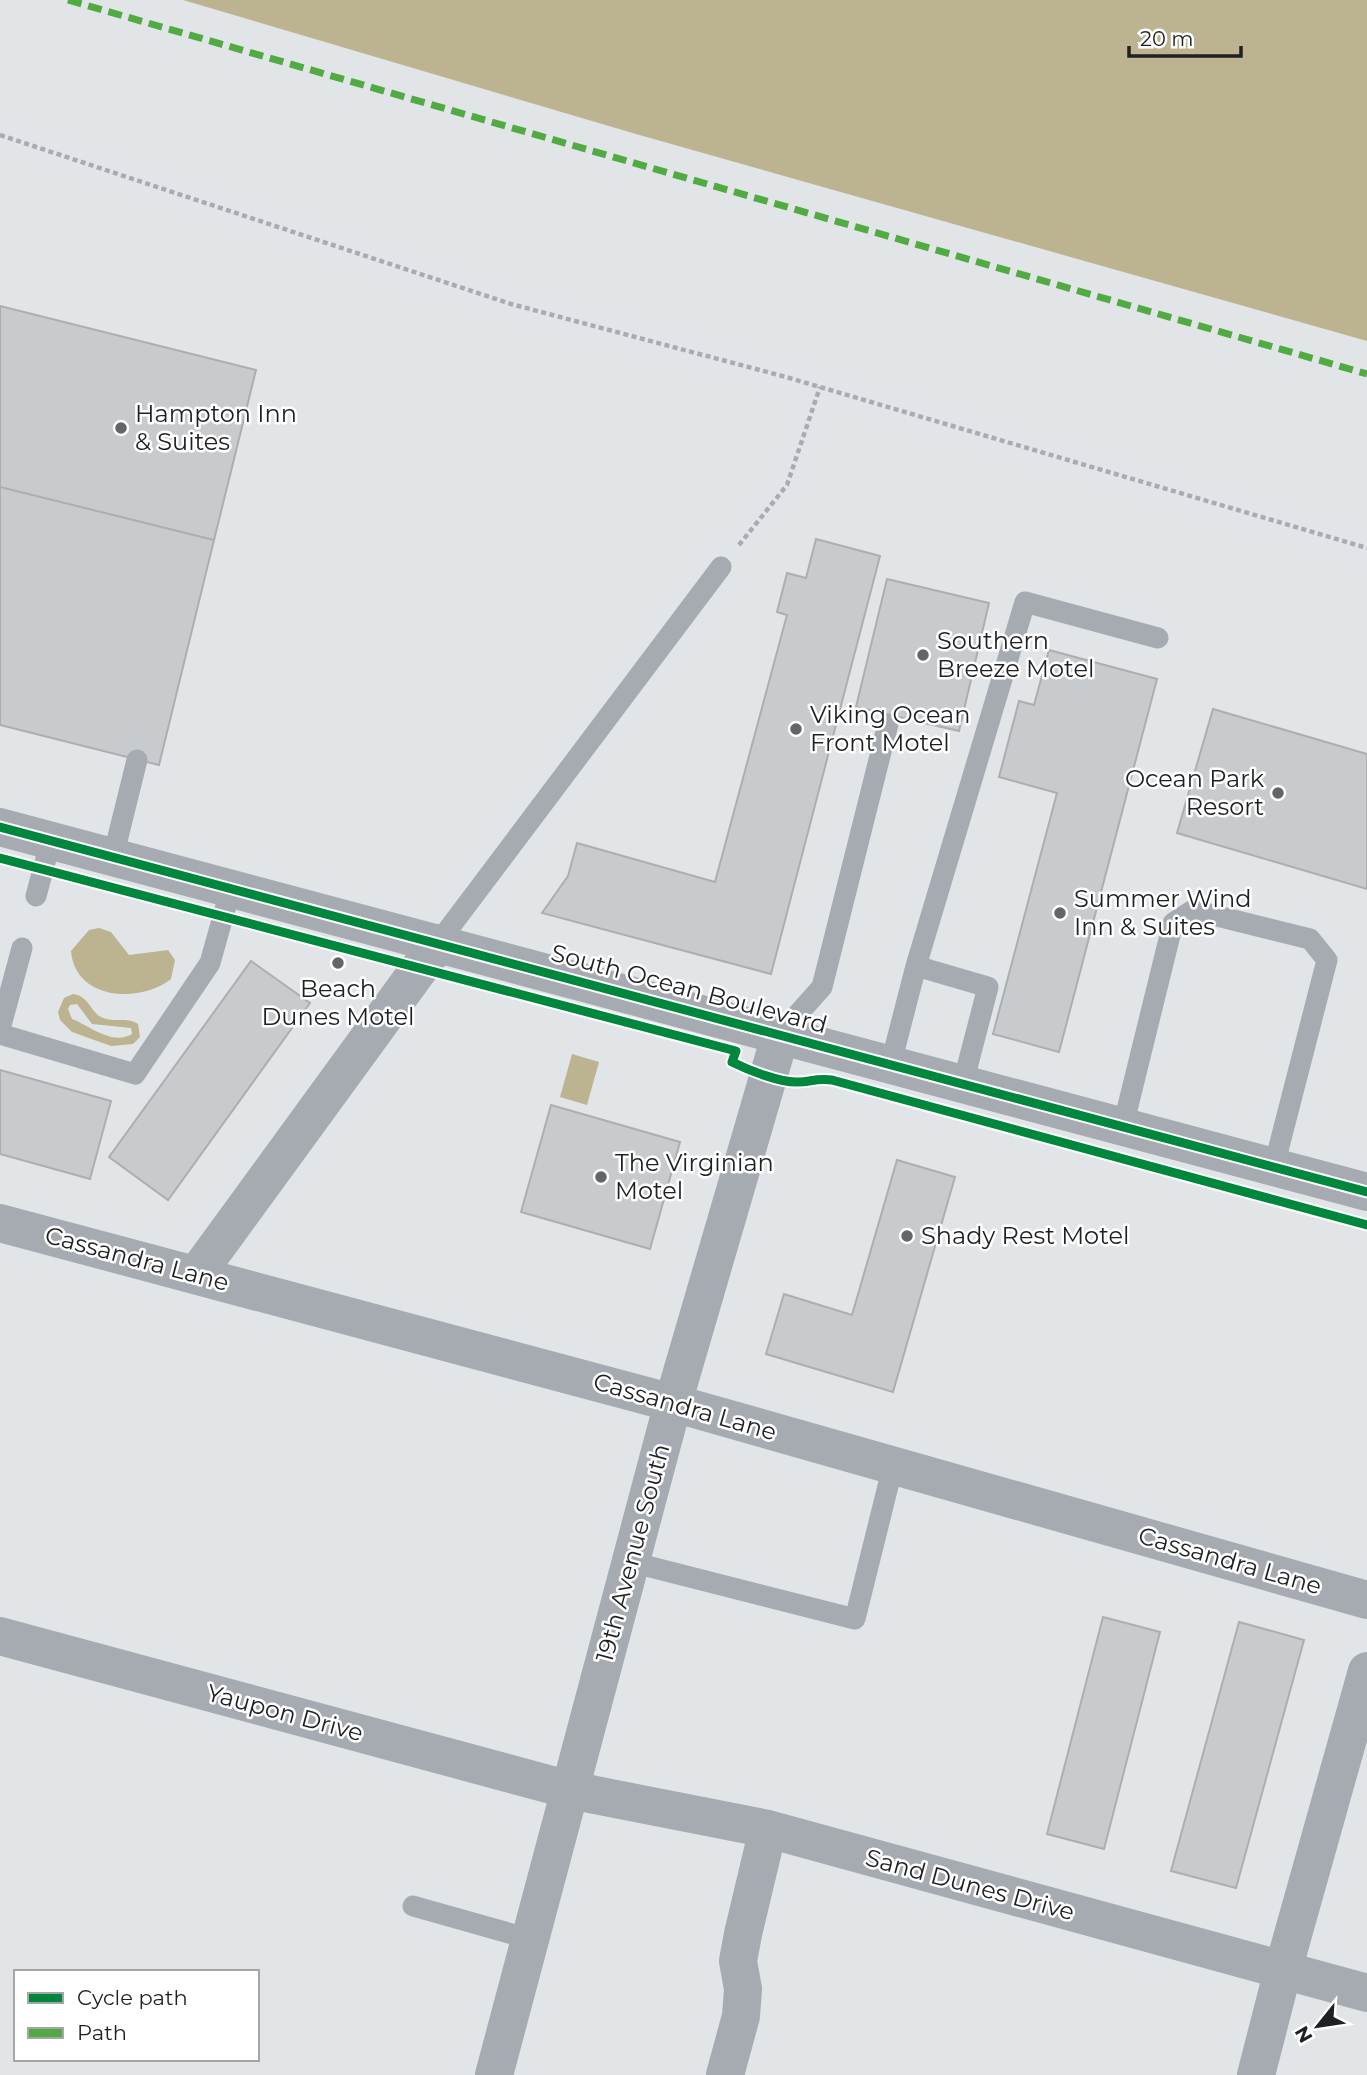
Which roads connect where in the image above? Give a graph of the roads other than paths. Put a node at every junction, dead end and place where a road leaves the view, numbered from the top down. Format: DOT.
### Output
graph roads {
  1 [pos="721,567"];
  2 [pos="1158,638"];
  3 [pos="888,724"];
  4 [pos="137,760"];
  5 [pos="0,827"];
  6 [pos="51,841"];
  7 [pos="113,857"];
  8 [pos="231,888"];
  9 [pos="36,897"];
  10 [pos="438,943"];
  11 [pos="22,948"];
  12 [pos="916,966"];
  13 [pos="0,1032"];
  14 [pos="781,1033"];
  15 [pos="891,1063"];
  16 [pos="963,1083"];
  17 [pos="1123,1126"];
  18 [pos="1274,1166"];
  19 [pos="1367,1192"];
  20 [pos="0,1223"];
  21 [pos="196,1275"];
  22 [pos="673,1403"];
  23 [pos="893,1466"];
  24 [pos="631,1562"];
  25 [pos="1367,1600"];
  26 [pos="0,1636"];
  27 [pos="1367,1671"];
  28 [pos="570,1790"];
  29 [pos="768,1829"];
  30 [pos="413,1906"];
  31 [pos="530,1939"];
  32 [pos="1283,1970"];
  33 [pos="1367,1993"];
  34 [pos="494,2075"];
  35 [pos="725,2075"];
  36 [pos="1256,2075"];
  1 -- 10 [label="lane"];
  2 -- 12 [label="lane"];
  3 -- 14 [label="lane"];
  4 -- 7 [label="lane"];
  5 -- 6 [label="main road, South Ocean Boulevard"];
  6 -- 7 [label="main road, South Ocean Boulevard"];
  6 -- 9 [label="lane"];
  7 -- 8 [label="main road, South Ocean Boulevard"];
  8 -- 10 [label="main road, South Ocean Boulevard"];
  8 -- 13 [label="lane"];
  10 -- 14 [label="main road, South Ocean Boulevard"];
  10 -- 21 [label="street"];
  11 -- 13 [label="lane"];
  12 -- 15 [label="lane"];
  12 -- 16 [label="lane"];
  14 -- 15 [label="main road, South Ocean Boulevard"];
  14 -- 22 [label="street, 19th Avenue South"];
  15 -- 16 [label="main road, South Ocean Boulevard"];
  16 -- 17 [label="main road, South Ocean Boulevard"];
  17 -- 18 [label="main road, South Ocean Boulevard"];
  17 -- 18 [label="lane"];
  18 -- 19 [label="main road, South Ocean Boulevard"];
  20 -- 21 [label="street, Cassandra Lane"];
  21 -- 22 [label="street, Cassandra Lane"];
  22 -- 23 [label="street, Cassandra Lane"];
  22 -- 24 [label="street, 19th Avenue South"];
  23 -- 24 [label="lane"];
  23 -- 25 [label="street, Cassandra Lane"];
  24 -- 28 [label="street, 19th Avenue South"];
  26 -- 28 [label="street, Yaupon Drive"];
  27 -- 32 [label="street"];
  28 -- 29 [label="street, Sand Dunes Drive"];
  28 -- 31 [label="street, 19th Avenue South"];
  29 -- 32 [label="street, Sand Dunes Drive"];
  29 -- 35 [label="street"];
  30 -- 31 [label="lane"];
  31 -- 34 [label="street, 19th Avenue South"];
  32 -- 33 [label="street, Sand Dunes Drive"];
  32 -- 36 [label="street"];
}
